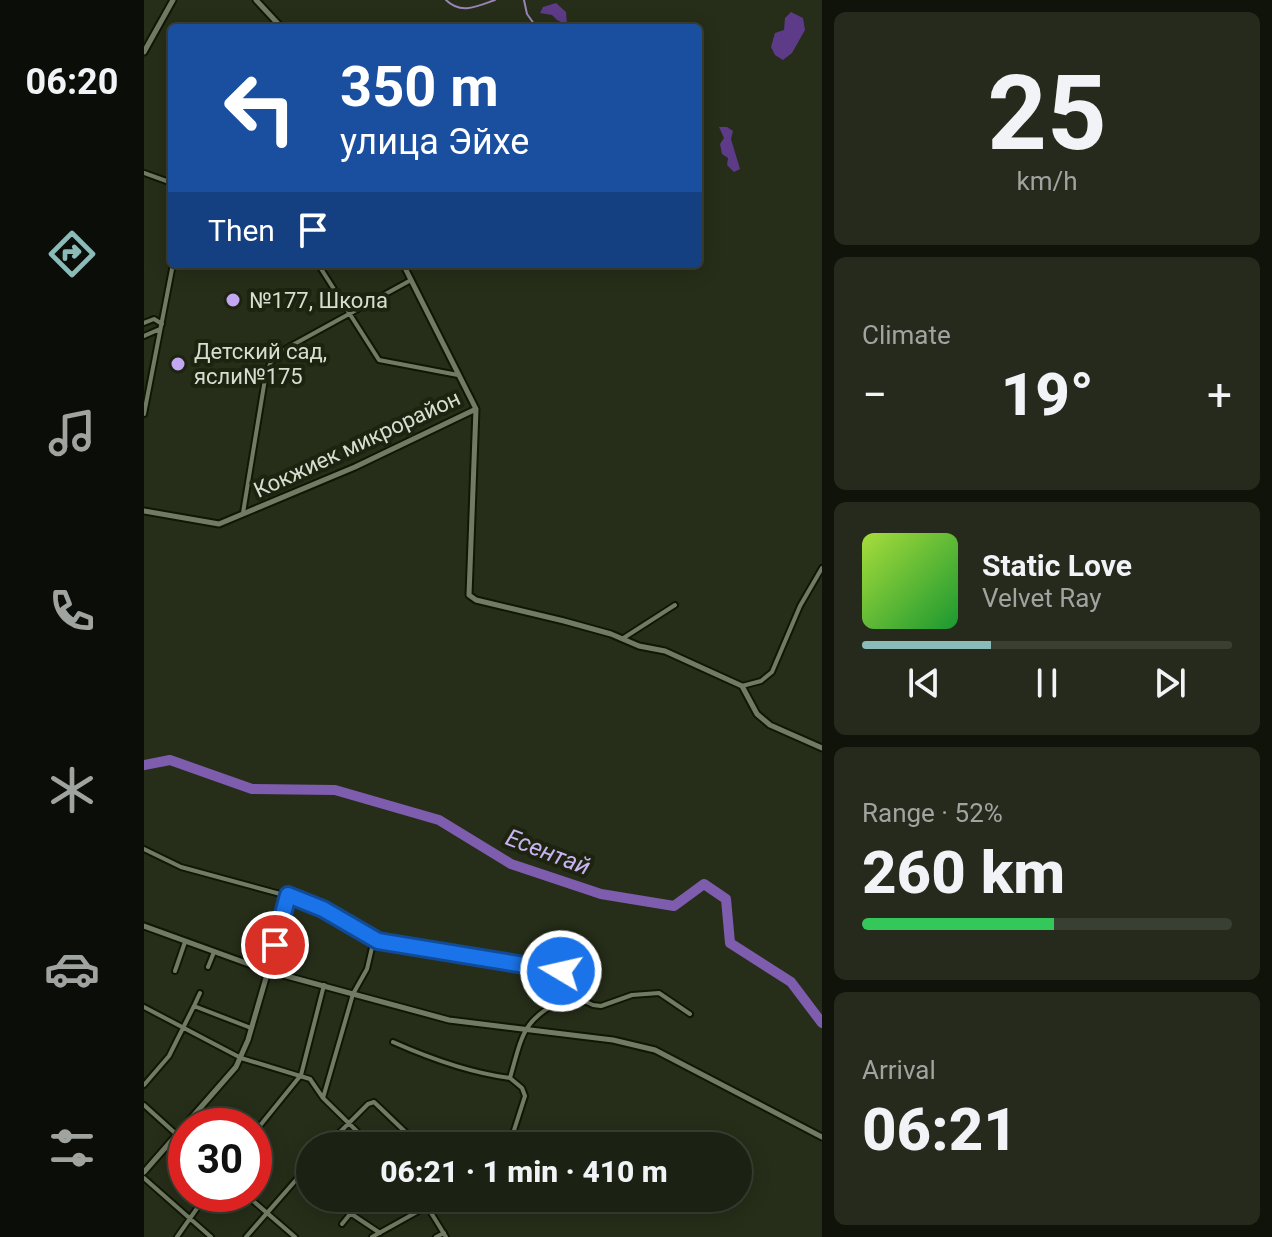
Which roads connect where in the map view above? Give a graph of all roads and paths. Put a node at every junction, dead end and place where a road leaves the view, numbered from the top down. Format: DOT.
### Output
graph roads {
  1 [pos="173,0"];
  2 [pos="256,0"];
  3 [pos="278,24"];
  4 [pos="144,52"];
  5 [pos="144,173"];
  6 [pos="168,182"];
  7 [pos="172,268"];
  8 [pos="320,268"];
  9 [pos="405,268"];
  10 [pos="411,280"];
  11 [pos="349,314"];
  12 [pos="144,323"];
  13 [pos="161,326"];
  14 [pos="144,336"];
  15 [pos="461,376"];
  16 [pos="476,409"];
  17 [pos="144,414"];
  18 [pos="144,511"];
  19 [pos="242,515"];
  20 [pos="822,568"];
  21 [pos="675,605"];
  22 [pos="622,639"];
  23 [pos="742,686"];
  24 [pos="822,748"];
  25 [pos="144,849"];
  26 [pos="288,895"];
  27 [pos="144,926"];
  28 [pos="374,939"];
  29 [pos="185,942"];
  30 [pos="214,952"];
  31 [pos="208,967"];
  32 [pos="175,971"];
  33 [pos="268,971"];
  34 [pos="324,985"];
  35 [pos="200,993"];
  36 [pos="353,994"];
  37 [pos="571,995"];
  38 [pos="194,1006"];
  39 [pos="144,1007"];
  40 [pos="690,1014"];
  41 [pos="251,1028"];
  42 [pos="183,1030"];
  43 [pos="520,1030"];
  44 [pos="393,1042"];
  45 [pos="241,1058"];
  46 [pos="302,1076"];
  47 [pos="510,1078"];
  48 [pos="144,1085"];
  49 [pos="323,1098"];
  50 [pos="144,1105"];
  51 [pos="200,1108"];
  52 [pos="272,1112"];
  53 [pos="349,1124"];
  54 [pos="168,1127"];
  55 [pos="341,1132"];
  56 [pos="357,1132"];
  57 [pos="405,1132"];
  58 [pos="514,1132"];
  59 [pos="822,1137"];
  60 [pos="168,1145"];
  61 [pos="144,1172"];
  62 [pos="144,1178"];
  63 [pos="296,1180"];
  64 [pos="272,1207"];
  65 [pos="195,1212"];
  66 [pos="268,1212"];
  67 [pos="418,1212"];
  68 [pos="432,1212"];
  69 [pos="350,1213"];
  70 [pos="190,1220"];
  71 [pos="342,1224"];
  72 [pos="380,1233"];
  73 [pos="445,1235"];
  74 [pos="177,1237"];
  75 [pos="211,1237"];
  76 [pos="246,1237"];
  77 [pos="295,1237"];
  78 [pos="372,1237"];
  79 [pos="436,1237"];
  1 -- 4 [label="street"];
  2 -- 3 [label="street"];
  5 -- 6 [label="street"];
  7 -- 13 [label="street"];
  8 -- 11 [label="street"];
  9 -- 10 [label="street, Кокжиек микрорайон"];
  10 -- 11 [label="street"];
  10 -- 15 [label="street, Кокжиек микрорайон"];
  11 -- 15 [label="street"];
  11 -- 19 [label="street"];
  12 -- 13 [label="street"];
  13 -- 14 [label="street"];
  13 -- 17 [label="street"];
  15 -- 16 [label="street, Кокжиек микрорайон"];
  16 -- 19 [label="street, Кокжиек микрорайон"];
  16 -- 22 [label="street"];
  18 -- 19 [label="street, Кокжиек микрорайон"];
  20 -- 23 [label="street"];
  21 -- 22 [label="street"];
  22 -- 23 [label="street"];
  23 -- 24 [label="street"];
  25 -- 26 [label="street"];
  26 -- 28 [label="street"];
  26 -- 33 [label="street"];
  27 -- 29 [label="street"];
  28 -- 36 [label="street"];
  28 -- 37 [label="street"];
  29 -- 30 [label="street"];
  29 -- 32 [label="street"];
  30 -- 31 [label="street"];
  30 -- 33 [label="street"];
  33 -- 34 [label="street"];
  33 -- 41 [label="street"];
  34 -- 36 [label="street"];
  34 -- 46 [label="street"];
  35 -- 38 [label="street"];
  36 -- 43 [label="street"];
  36 -- 49 [label="street"];
  37 -- 40 [label="street"];
  37 -- 43 [label="street"];
  38 -- 41 [label="street"];
  38 -- 42 [label="street"];
  39 -- 42 [label="street"];
  41 -- 45 [label="street"];
  42 -- 45 [label="street"];
  42 -- 48 [label="street"];
  43 -- 47 [label="street"];
  43 -- 59 [label="street"];
  44 -- 47 [label="street"];
  45 -- 46 [label="street"];
  45 -- 51 [label="street"];
  46 -- 49 [label="street"];
  46 -- 52 [label="street"];
  47 -- 58 [label="street"];
  49 -- 53 [label="street"];
  50 -- 54 [label="street"];
  53 -- 55 [label="street"];
  53 -- 56 [label="street"];
  53 -- 57 [label="street"];
  60 -- 61 [label="street"];
  62 -- 70 [label="street"];
  63 -- 64 [label="street"];
  65 -- 70 [label="street"];
  66 -- 76 [label="street"];
  66 -- 77 [label="street"];
  67 -- 72 [label="street"];
  68 -- 73 [label="street"];
  69 -- 71 [label="street"];
  69 -- 72 [label="street"];
  70 -- 74 [label="street"];
  70 -- 75 [label="street"];
  72 -- 78 [label="street"];
  73 -- 79 [label="street"];
}
